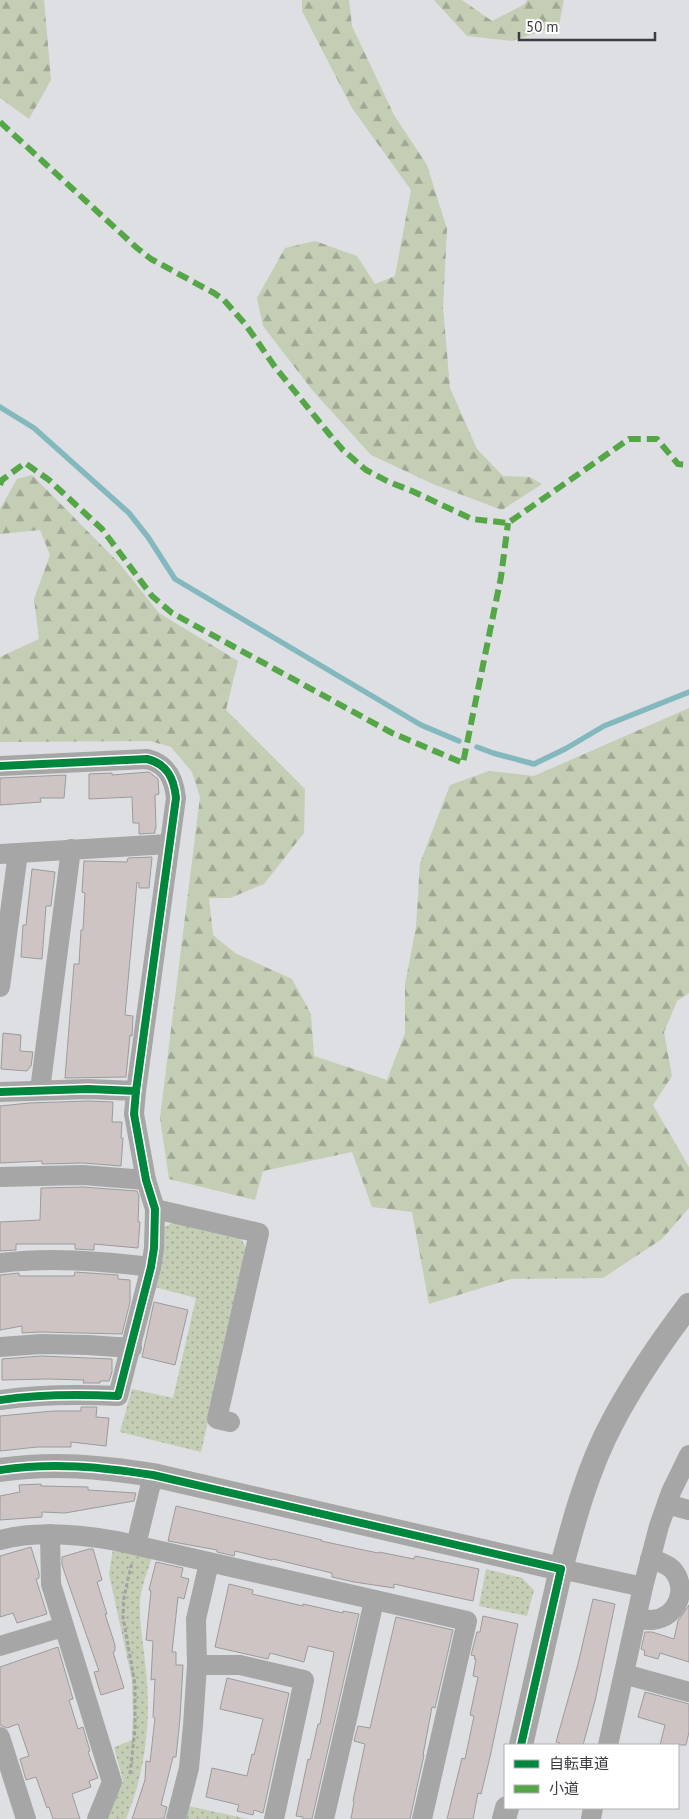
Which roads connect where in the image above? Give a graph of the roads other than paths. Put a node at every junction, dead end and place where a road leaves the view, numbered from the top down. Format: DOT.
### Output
graph roads {
  1 [pos="0,766"];
  2 [pos="169,844"];
  3 [pos="71,849"];
  4 [pos="9,853"];
  5 [pos="0,987"];
  6 [pos="40,1090"];
  7 [pos="136,1091"];
  8 [pos="0,1092"];
  9 [pos="0,1177"];
  10 [pos="146,1180"];
  11 [pos="155,1209"];
  12 [pos="0,1263"];
  13 [pos="151,1267"];
  14 [pos="689,1305"];
  15 [pos="0,1347"];
  16 [pos="132,1348"];
  17 [pos="0,1400"];
  18 [pos="230,1422"];
  19 [pos="689,1455"];
  20 [pos="0,1470"];
  21 [pos="153,1475"];
  22 [pos="667,1504"];
  23 [pos="689,1510"];
  24 [pos="50,1534"];
  25 [pos="0,1540"];
  26 [pos="136,1545"];
  27 [pos="650,1559"];
  28 [pos="209,1563"];
  29 [pos="560,1570"];
  30 [pos="643,1587"];
  31 [pos="374,1600"];
  32 [pos="685,1600"];
  33 [pos="636,1618"];
  34 [pos="63,1627"];
  35 [pos="0,1646"];
  36 [pos="197,1665"];
  37 [pos="624,1674"];
  38 [pos="689,1692"];
  39 [pos="0,1737"];
  40 [pos="521,1744"];
  41 [pos="608,1744"];
  42 [pos="26,1819"];
  43 [pos="97,1819"];
  44 [pos="176,1819"];
  45 [pos="274,1819"];
  46 [pos="324,1819"];
  47 [pos="422,1819"];
  1 -- 2 [label="street"];
  2 -- 3 [label="street"];
  2 -- 7 [label="street"];
  3 -- 4 [label="street"];
  3 -- 6 [label="street"];
  4 -- 5 [label="street"];
  6 -- 7 [label="street"];
  6 -- 8 [label="street"];
  7 -- 10 [label="street"];
  9 -- 10 [label="street"];
  10 -- 11 [label="street"];
  11 -- 13 [label="street"];
  11 -- 18 [label="street"];
  12 -- 13 [label="street"];
  13 -- 16 [label="street"];
  14 -- 29 [label="street"];
  15 -- 16 [label="street"];
  16 -- 17 [label="street"];
  19 -- 22 [label="street"];
  20 -- 21 [label="street"];
  21 -- 26 [label="street"];
  21 -- 29 [label="street"];
  22 -- 23 [label="street"];
  22 -- 27 [label="street"];
  24 -- 25 [label="street"];
  24 -- 26 [label="street"];
  24 -- 34 [label="street"];
  26 -- 28 [label="street"];
  27 -- 30 [label="street"];
  27 -- 32 [label="street"];
  28 -- 31 [label="street"];
  28 -- 36 [label="street"];
  29 -- 30 [label="street"];
  29 -- 40 [label="street"];
  30 -- 33 [label="street"];
  31 -- 46 [label="street"];
  31 -- 47 [label="street"];
  32 -- 33 [label="street"];
  33 -- 37 [label="street"];
  34 -- 35 [label="street"];
  34 -- 43 [label="street"];
  36 -- 44 [label="street"];
  36 -- 45 [label="street"];
  37 -- 38 [label="street"];
  37 -- 41 [label="street"];
  39 -- 42 [label="street"];
}
